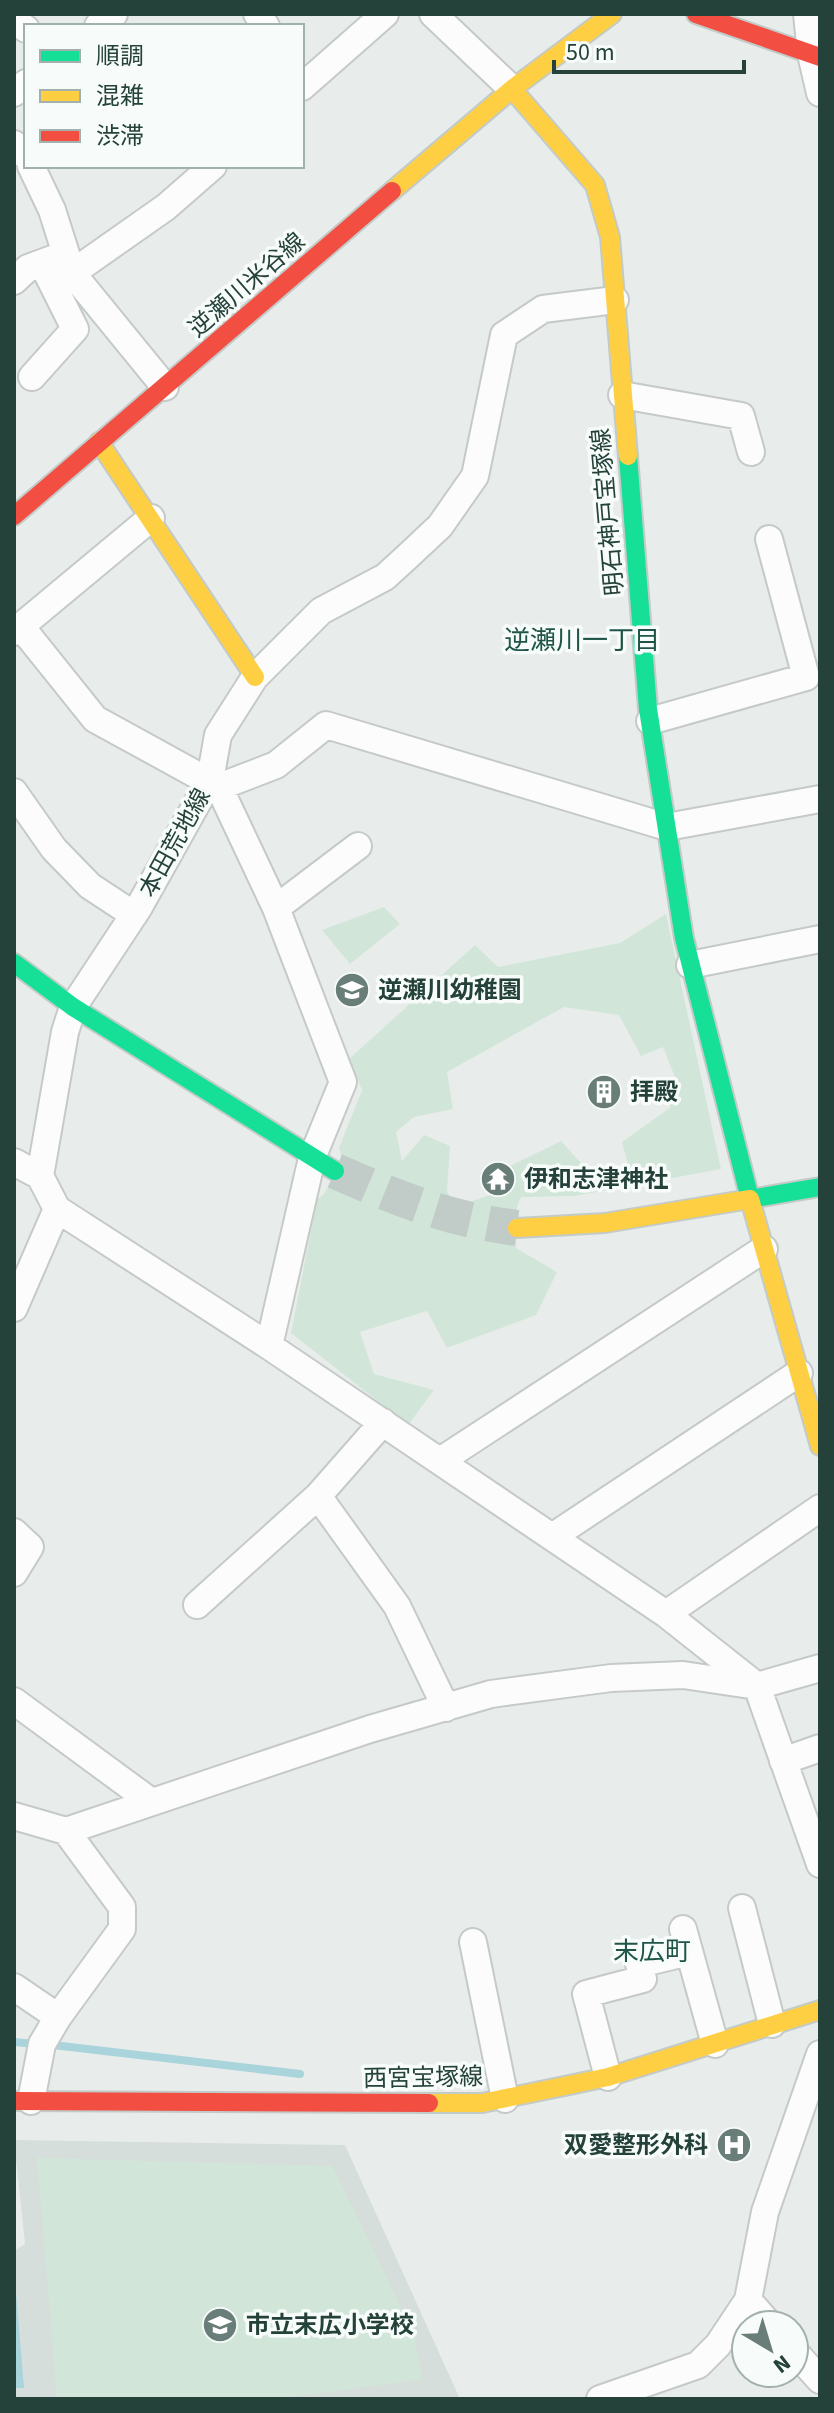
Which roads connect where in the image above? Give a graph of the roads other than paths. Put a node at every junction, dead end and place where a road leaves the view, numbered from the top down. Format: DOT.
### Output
graph roads {
  1 [pos="385,14"];
  2 [pos="433,14"];
  3 [pos="612,14"];
  4 [pos="696,14"];
  5 [pos="807,14"];
  6 [pos="815,55"];
  7 [pos="304,80"];
  8 [pos="512,89"];
  9 [pos="820,93"];
  10 [pos="32,168"];
  11 [pos="211,168"];
  12 [pos="60,263"];
  13 [pos="14,281"];
  14 [pos="615,300"];
  15 [pos="32,377"];
  16 [pos="165,387"];
  17 [pos="622,395"];
  18 [pos="99,442"];
  19 [pos="751,452"];
  20 [pos="14,516"];
  21 [pos="151,518"];
  22 [pos="769,539"];
  23 [pos="18,630"];
  24 [pos="255,677"];
  25 [pos="650,721"];
  26 [pos="215,783"];
  27 [pos="14,792"];
  28 [pos="820,799"];
  29 [pos="667,827"];
  30 [pos="358,846"];
  31 [pos="276,908"];
  32 [pos="134,915"];
  33 [pos="820,939"];
  34 [pos="14,963"];
  35 [pos="690,965"];
  36 [pos="73,1007"];
  37 [pos="312,1158"];
  38 [pos="14,1162"];
  39 [pos="335,1171"];
  40 [pos="40,1176"];
  41 [pos="820,1187"];
  42 [pos="750,1199"];
  43 [pos="57,1209"];
  44 [pos="517,1228"];
  45 [pos="764,1249"];
  46 [pos="14,1308"];
  47 [pos="269,1346"];
  48 [pos="799,1373"];
  49 [pos="383,1422"];
  50 [pos="820,1446"];
  51 [pos="440,1461"];
  52 [pos="318,1496"];
  53 [pos="820,1508"];
  54 [pos="14,1532"];
  55 [pos="552,1537"];
  56 [pos="14,1573"];
  57 [pos="197,1605"];
  58 [pos="666,1614"];
  59 [pos="820,1668"];
  60 [pos="757,1686"];
  61 [pos="14,1701"];
  62 [pos="446,1708"];
  63 [pos="820,1748"];
  64 [pos="783,1761"];
  65 [pos="150,1801"];
  66 [pos="14,1816"];
  67 [pos="66,1831"];
  68 [pos="820,1864"];
  69 [pos="742,1908"];
  70 [pos="473,1942"];
  71 [pos="14,1987"];
  72 [pos="820,2010"];
  73 [pos="58,2017"];
  74 [pos="772,2024"];
  75 [pos="715,2044"];
  76 [pos="820,2054"];
  77 [pos="608,2077"];
  78 [pos="505,2099"];
  79 [pos="22,2101"];
  80 [pos="748,2300"];
  81 [pos="756,2309"];
  82 [pos="600,2399"];
  1 -- 7 [label="street"];
  2 -- 8 [label="street"];
  3 -- 8 [label="main road"];
  4 -- 6 [label="main road"];
  5 -- 6 [label="street"];
  6 -- 9 [label="street"];
  8 -- 14 [label="main road, 明石神戸宝塚線"];
  8 -- 16 [label="main road, 逆瀬川米谷線"];
  10 -- 12 [label="street"];
  11 -- 12 [label="street"];
  12 -- 13 [label="street"];
  12 -- 15 [label="street"];
  12 -- 16 [label="street"];
  14 -- 17 [label="main road, 明石神戸宝塚線"];
  14 -- 24 [label="street, 本田荒地線"];
  16 -- 18 [label="main road, 逆瀬川米谷線"];
  17 -- 19 [label="street"];
  17 -- 25 [label="main road, 明石神戸宝塚線"];
  18 -- 20 [label="main road, 逆瀬川米谷線"];
  18 -- 21 [label="main road"];
  21 -- 23 [label="street"];
  21 -- 24 [label="main road"];
  22 -- 25 [label="street"];
  23 -- 26 [label="street"];
  24 -- 26 [label="street, 本田荒地線"];
  25 -- 29 [label="main road, 明石神戸宝塚線"];
  26 -- 29 [label="street"];
  26 -- 31 [label="street"];
  26 -- 32 [label="street, 本田荒地線"];
  27 -- 32 [label="street"];
  28 -- 29 [label="street"];
  29 -- 35 [label="main road, 明石神戸宝塚線"];
  30 -- 31 [label="street"];
  31 -- 37 [label="street"];
  32 -- 36 [label="street, 本田荒地線"];
  33 -- 35 [label="street"];
  34 -- 36 [label="main road"];
  35 -- 42 [label="main road, 明石神戸宝塚線"];
  36 -- 37 [label="main road"];
  36 -- 40 [label="street, 本田荒地線"];
  37 -- 39 [label="main road"];
  37 -- 47 [label="street"];
  38 -- 40 [label="street"];
  40 -- 43 [label="street"];
  41 -- 42 [label="main road"];
  42 -- 44 [label="main road"];
  42 -- 45 [label="main road"];
  43 -- 46 [label="street"];
  43 -- 47 [label="street"];
  45 -- 48 [label="main road"];
  45 -- 51 [label="street"];
  47 -- 49 [label="street"];
  48 -- 50 [label="main road"];
  48 -- 55 [label="street"];
  49 -- 51 [label="street"];
  49 -- 52 [label="street"];
  51 -- 55 [label="street"];
  52 -- 57 [label="street"];
  52 -- 62 [label="street"];
  53 -- 58 [label="street"];
  54 -- 56 [label="street"];
  55 -- 58 [label="street"];
  58 -- 60 [label="street"];
  59 -- 60 [label="street"];
  60 -- 62 [label="street"];
  60 -- 64 [label="street"];
  61 -- 65 [label="street"];
  62 -- 65 [label="street"];
  63 -- 64 [label="street"];
  64 -- 68 [label="street"];
  65 -- 67 [label="street"];
  66 -- 67 [label="street"];
  67 -- 73 [label="street"];
  69 -- 74 [label="street"];
  70 -- 78 [label="street"];
  71 -- 73 [label="street"];
  72 -- 74 [label="main road, 西宮宝塚線"];
  73 -- 79 [label="street"];
  74 -- 75 [label="main road, 西宮宝塚線"];
  75 -- 77 [label="main road, 西宮宝塚線"];
  75 -- 77 [label="street"];
  76 -- 80 [label="street"];
  77 -- 78 [label="main road, 西宮宝塚線"];
  78 -- 79 [label="main road, 西宮宝塚線"];
  80 -- 81 [label="street"];
  80 -- 82 [label="street"];
}
